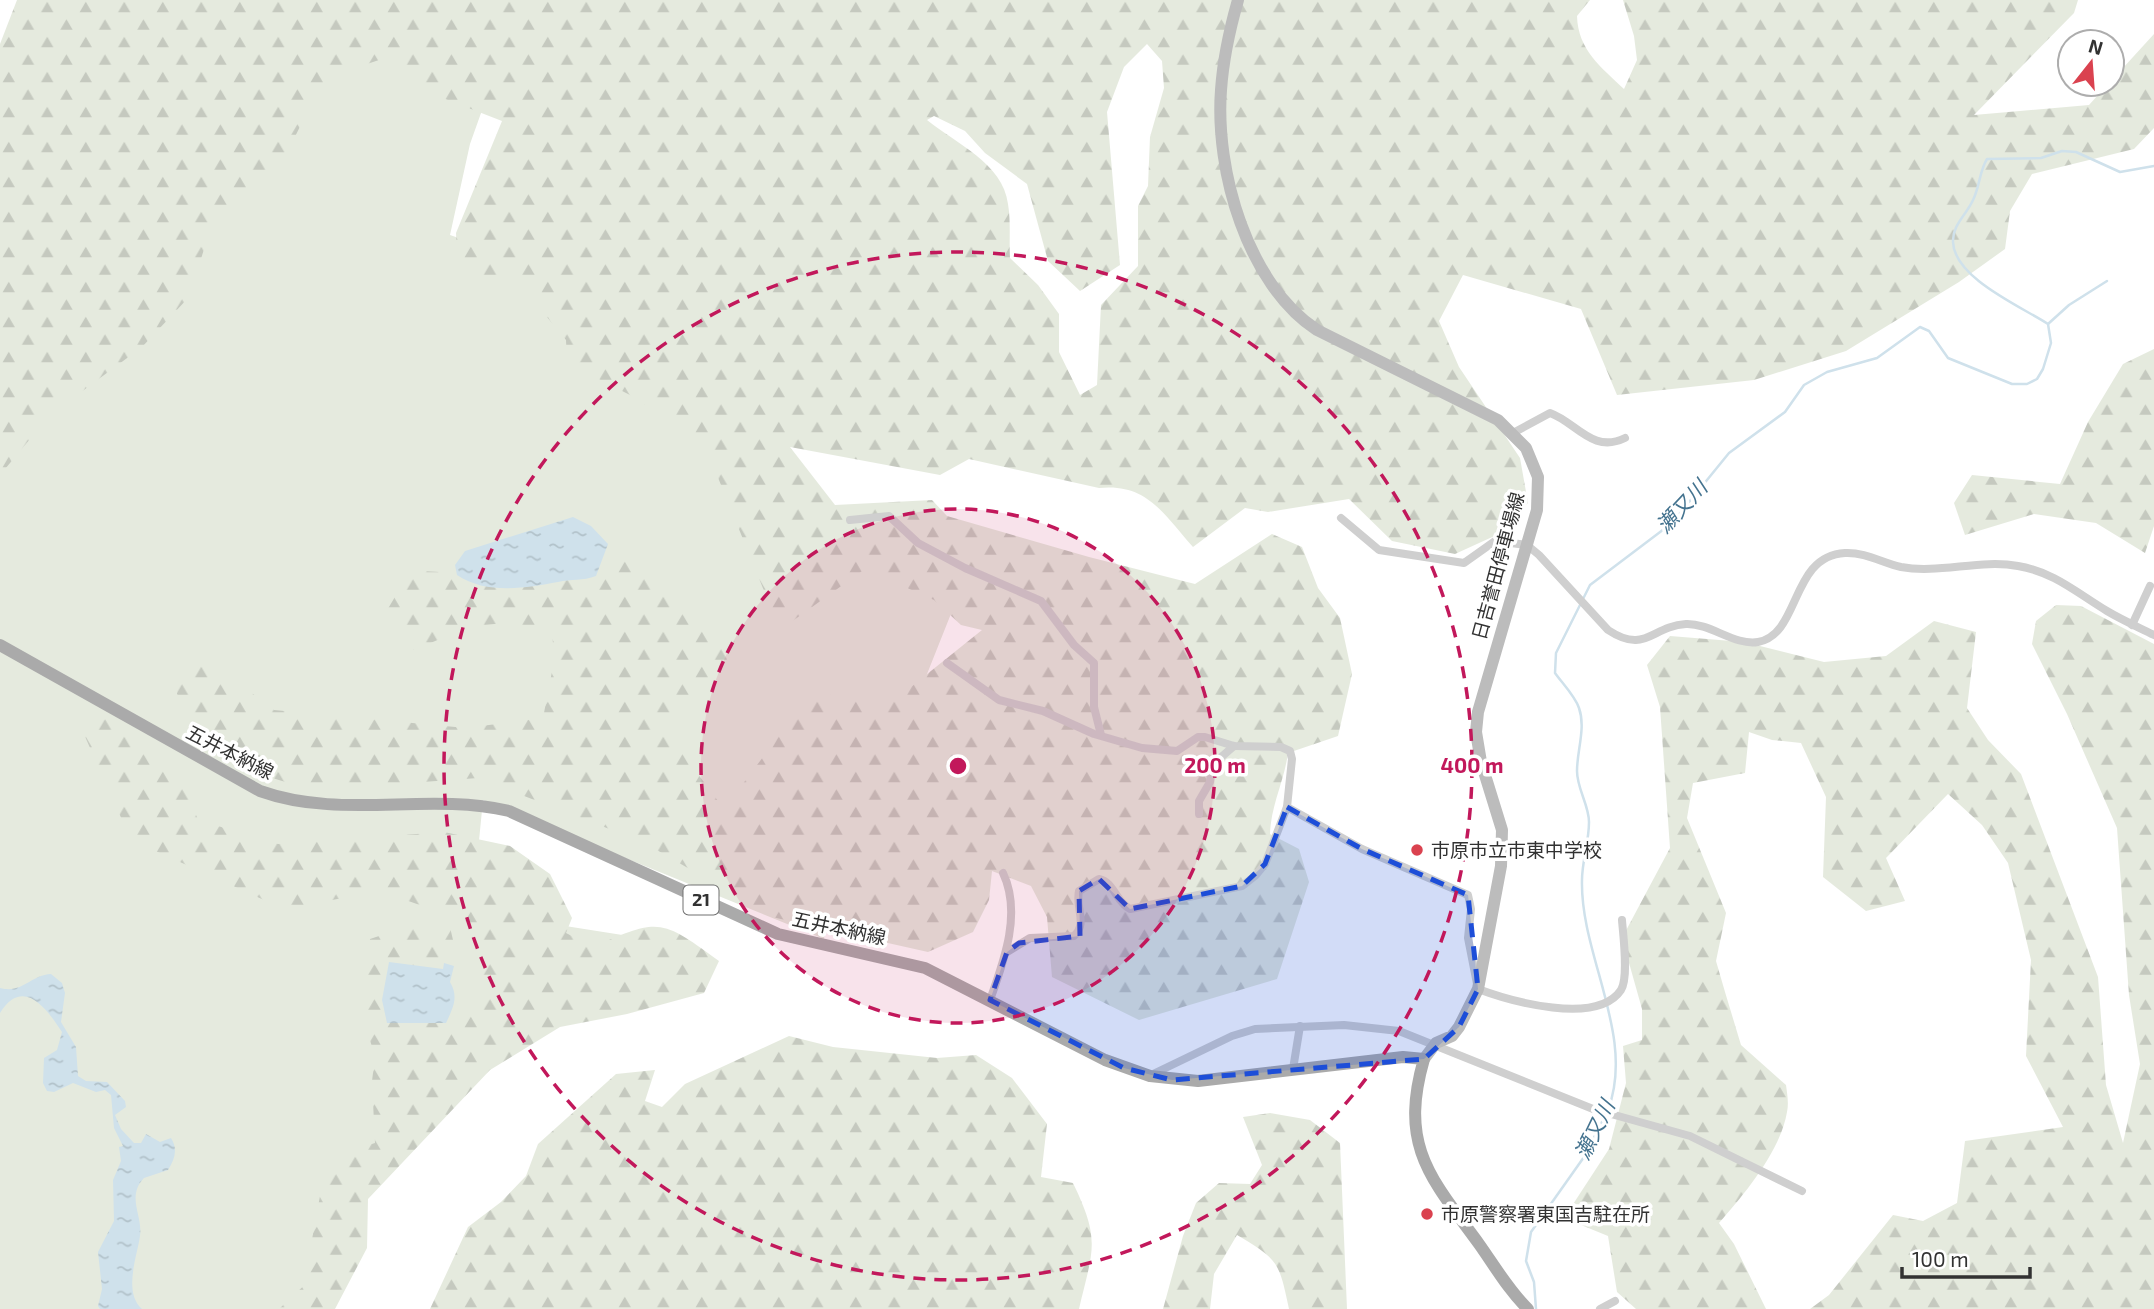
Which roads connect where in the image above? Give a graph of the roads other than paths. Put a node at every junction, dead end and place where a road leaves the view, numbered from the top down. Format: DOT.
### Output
graph roads {
  1 [pos="1238,0"];
  2 [pos="1513,433"];
  3 [pos="1625,438"];
  4 [pos="1341,517"];
  5 [pos="850,520"];
  6 [pos="1527,545"];
  7 [pos="2150,586"];
  8 [pos="2132,625"];
  9 [pos="2154,635"];
  10 [pos="0,645"];
  11 [pos="947,663"];
  12 [pos="1101,735"];
  13 [pos="1234,746"];
  14 [pos="1287,807"];
  15 [pos="1199,814"];
  16 [pos="1003,873"];
  17 [pos="1622,920"];
  18 [pos="1007,952"];
  19 [pos="1478,989"];
  20 [pos="990,1000"];
  21 [pos="1300,1026"];
  22 [pos="1436,1043"];
  23 [pos="1424,1059"];
  24 [pos="1293,1069"];
  25 [pos="1150,1076"];
  26 [pos="1802,1191"];
  27 [pos="1615,1301"];
  28 [pos="1524,1308"];
  29 [pos="1600,1309"];
  1 -- 2 [label="main road, 日吉誉田停車場線"];
  2 -- 3 [label="street"];
  2 -- 6 [label="main road, 日吉誉田停車場線"];
  4 -- 6 [label="street"];
  5 -- 12 [label="street"];
  6 -- 8 [label="street"];
  6 -- 19 [label="main road, 日吉誉田停車場線"];
  7 -- 8 [label="street"];
  8 -- 9 [label="street"];
  10 -- 20 [label="main road, 五井本納線 / 21"];
  11 -- 12 [label="street"];
  12 -- 13 [label="street"];
  13 -- 14 [label="street"];
  13 -- 15 [label="street"];
  14 -- 18 [label="street"];
  14 -- 19 [label="street"];
  16 -- 18 [label="street"];
  17 -- 19 [label="street"];
  18 -- 20 [label="street"];
  19 -- 22 [label="main road, 日吉誉田停車場線"];
  20 -- 25 [label="main road, 五井本納線 / 21"];
  21 -- 22 [label="street"];
  21 -- 24 [label="street"];
  21 -- 25 [label="street"];
  22 -- 23 [label="main road, 日吉誉田停車場線"];
  22 -- 26 [label="street"];
  23 -- 24 [label="main road, 五井本納線 / 21"];
  23 -- 28 [label="main road"];
  24 -- 25 [label="main road, 五井本納線 / 21"];
  27 -- 29 [label="street"];
}
